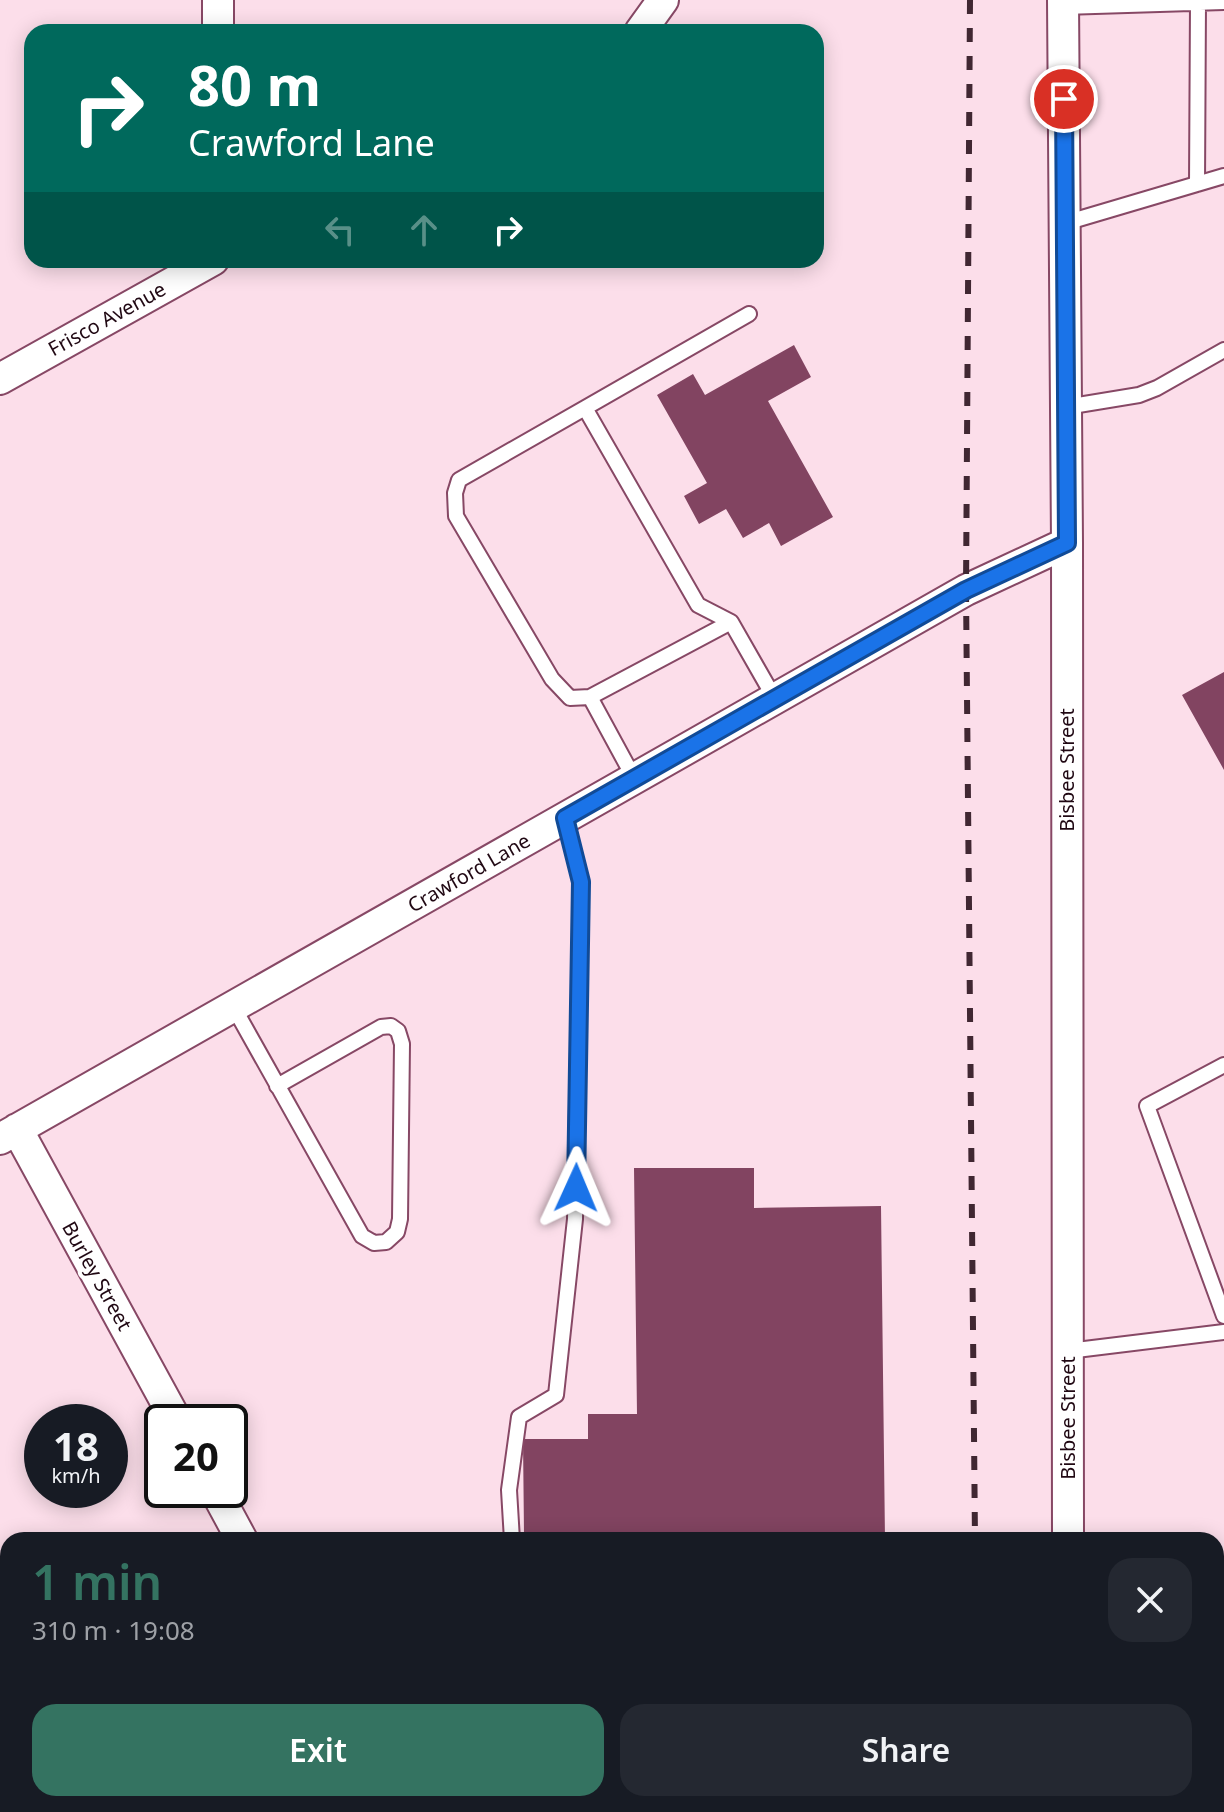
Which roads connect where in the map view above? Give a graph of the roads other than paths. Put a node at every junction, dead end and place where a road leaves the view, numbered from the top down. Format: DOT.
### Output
graph roads {
  1 [pos="218,0"];
  2 [pos="663,0"];
  3 [pos="1224,2"];
  4 [pos="1063,3"];
  5 [pos="1198,3"];
  6 [pos="218,24"];
  7 [pos="646,24"];
  8 [pos="1224,176"];
  9 [pos="1197,184"];
  10 [pos="1065,223"];
  11 [pos="199,268"];
  12 [pos="749,314"];
  13 [pos="1224,350"];
  14 [pos="0,379"];
  15 [pos="1066,407"];
  16 [pos="585,408"];
  17 [pos="1067,543"];
  18 [pos="731,622"];
  19 [pos="590,697"];
  20 [pos="775,699"];
  21 [pos="634,778"];
  22 [pos="565,818"];
  23 [pos="233,1006"];
  24 [pos="1224,1065"];
  25 [pos="277,1086"];
  26 [pos="9,1134"];
  27 [pos="1224,1316"];
  28 [pos="1224,1332"];
  29 [pos="1068,1351"];
  30 [pos="166,1404"];
  31 [pos="225,1508"];
  32 [pos="238,1532"];
  33 [pos="512,1532"];
  34 [pos="1068,1532"];
  1 -- 6 [label="street"];
  2 -- 7 [label="street"];
  3 -- 5 [label="lane"];
  4 -- 5 [label="lane"];
  4 -- 10 [label="street, Bisbee Street"];
  5 -- 9 [label="lane"];
  8 -- 9 [label="lane"];
  9 -- 10 [label="lane"];
  10 -- 15 [label="street, Bisbee Street"];
  11 -- 14 [label="street, Frisco Avenue"];
  12 -- 16 [label="lane"];
  13 -- 15 [label="lane"];
  15 -- 17 [label="street, Bisbee Street"];
  16 -- 18 [label="lane"];
  16 -- 19 [label="lane"];
  17 -- 20 [label="street, Crawford Lane"];
  17 -- 29 [label="street, Bisbee Street"];
  18 -- 19 [label="lane"];
  18 -- 20 [label="lane"];
  19 -- 21 [label="lane"];
  20 -- 21 [label="street, Crawford Lane"];
  21 -- 22 [label="street, Crawford Lane"];
  22 -- 23 [label="street, Crawford Lane"];
  22 -- 33 [label="lane"];
  23 -- 25 [label="lane"];
  23 -- 26 [label="street, Crawford Lane"];
  24 -- 27 [label="lane"];
  25 -- 25 [label="lane"];
  26 -- 30 [label="street, Burley Street"];
  28 -- 29 [label="lane"];
  29 -- 34 [label="street, Bisbee Street"];
  31 -- 32 [label="street"];
}
